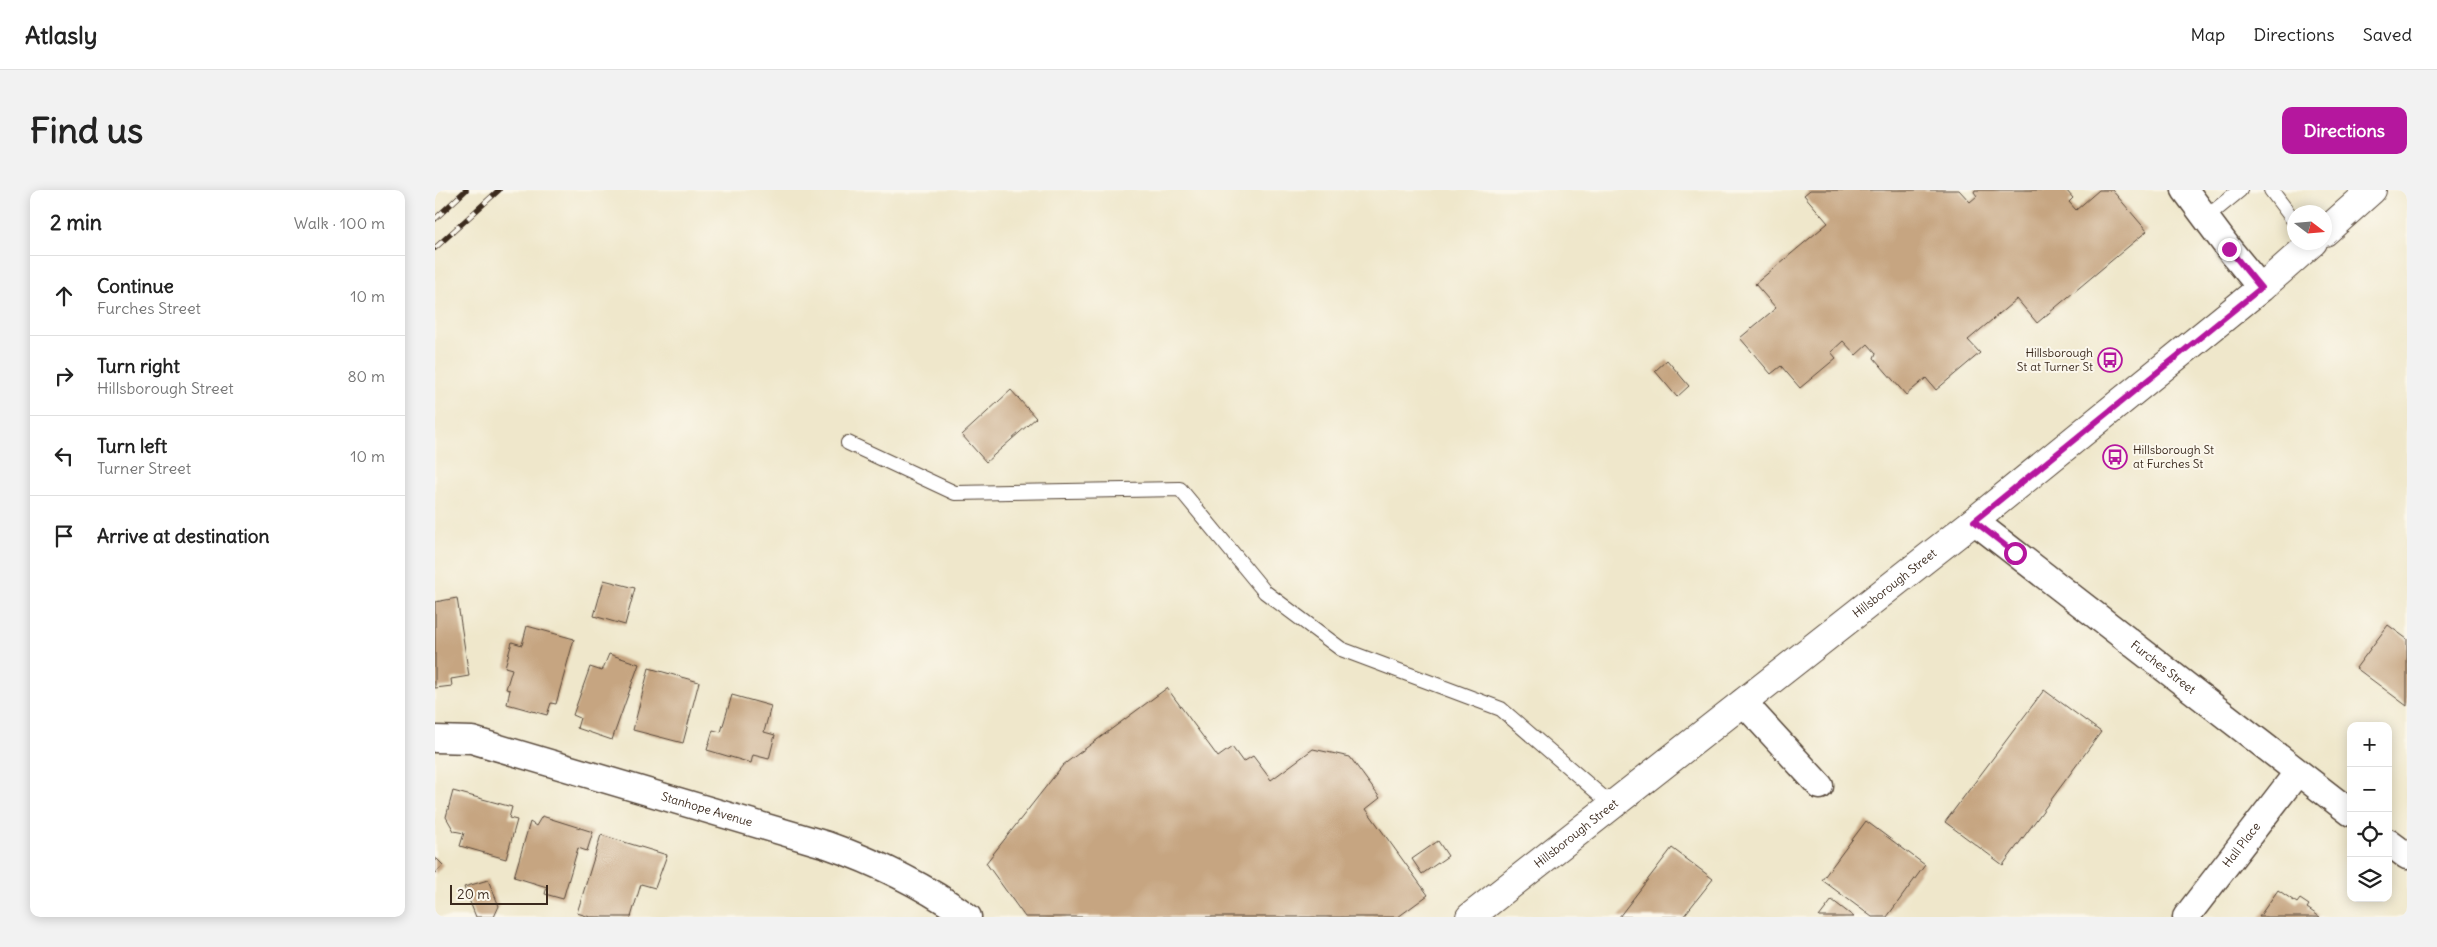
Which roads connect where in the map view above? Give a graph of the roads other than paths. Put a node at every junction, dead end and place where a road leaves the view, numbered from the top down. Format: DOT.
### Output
graph roads {
  1 [pos="2185,190"];
  2 [pos="2240,190"];
  3 [pos="2271,190"];
  4 [pos="2372,190"];
  5 [pos="2287,211"];
  6 [pos="2207,217"];
  7 [pos="2332,224"];
  8 [pos="2303,250"];
  9 [pos="2261,288"];
  10 [pos="848,443"];
  11 [pos="1974,521"];
  12 [pos="1743,702"];
  13 [pos="435,739"];
  14 [pos="2297,773"];
  15 [pos="1820,786"];
  16 [pos="1612,805"];
  17 [pos="2350,812"];
  18 [pos="2392,845"];
  19 [pos="2407,856"];
  20 [pos="968,917"];
  21 [pos="1470,917"];
  22 [pos="2187,917"];
  1 -- 6 [label="street"];
  2 -- 6 [label="lane"];
  3 -- 5 [label="lane"];
  4 -- 7 [label="main road, Hillsborough Street"];
  6 -- 9 [label="street"];
  8 -- 9 [label="main road, Hillsborough Street"];
  9 -- 11 [label="main road, Hillsborough Street"];
  10 -- 16 [label="lane"];
  11 -- 12 [label="main road, Hillsborough Street"];
  11 -- 14 [label="street, Furches Street"];
  12 -- 15 [label="street"];
  12 -- 16 [label="main road, Hillsborough Street"];
  13 -- 20 [label="street, Stanhope Avenue"];
  14 -- 17 [label="street, Furches Street"];
  14 -- 22 [label="street, Hall Place"];
  16 -- 21 [label="main road, Hillsborough Street"];
  18 -- 19 [label="street"];
}
